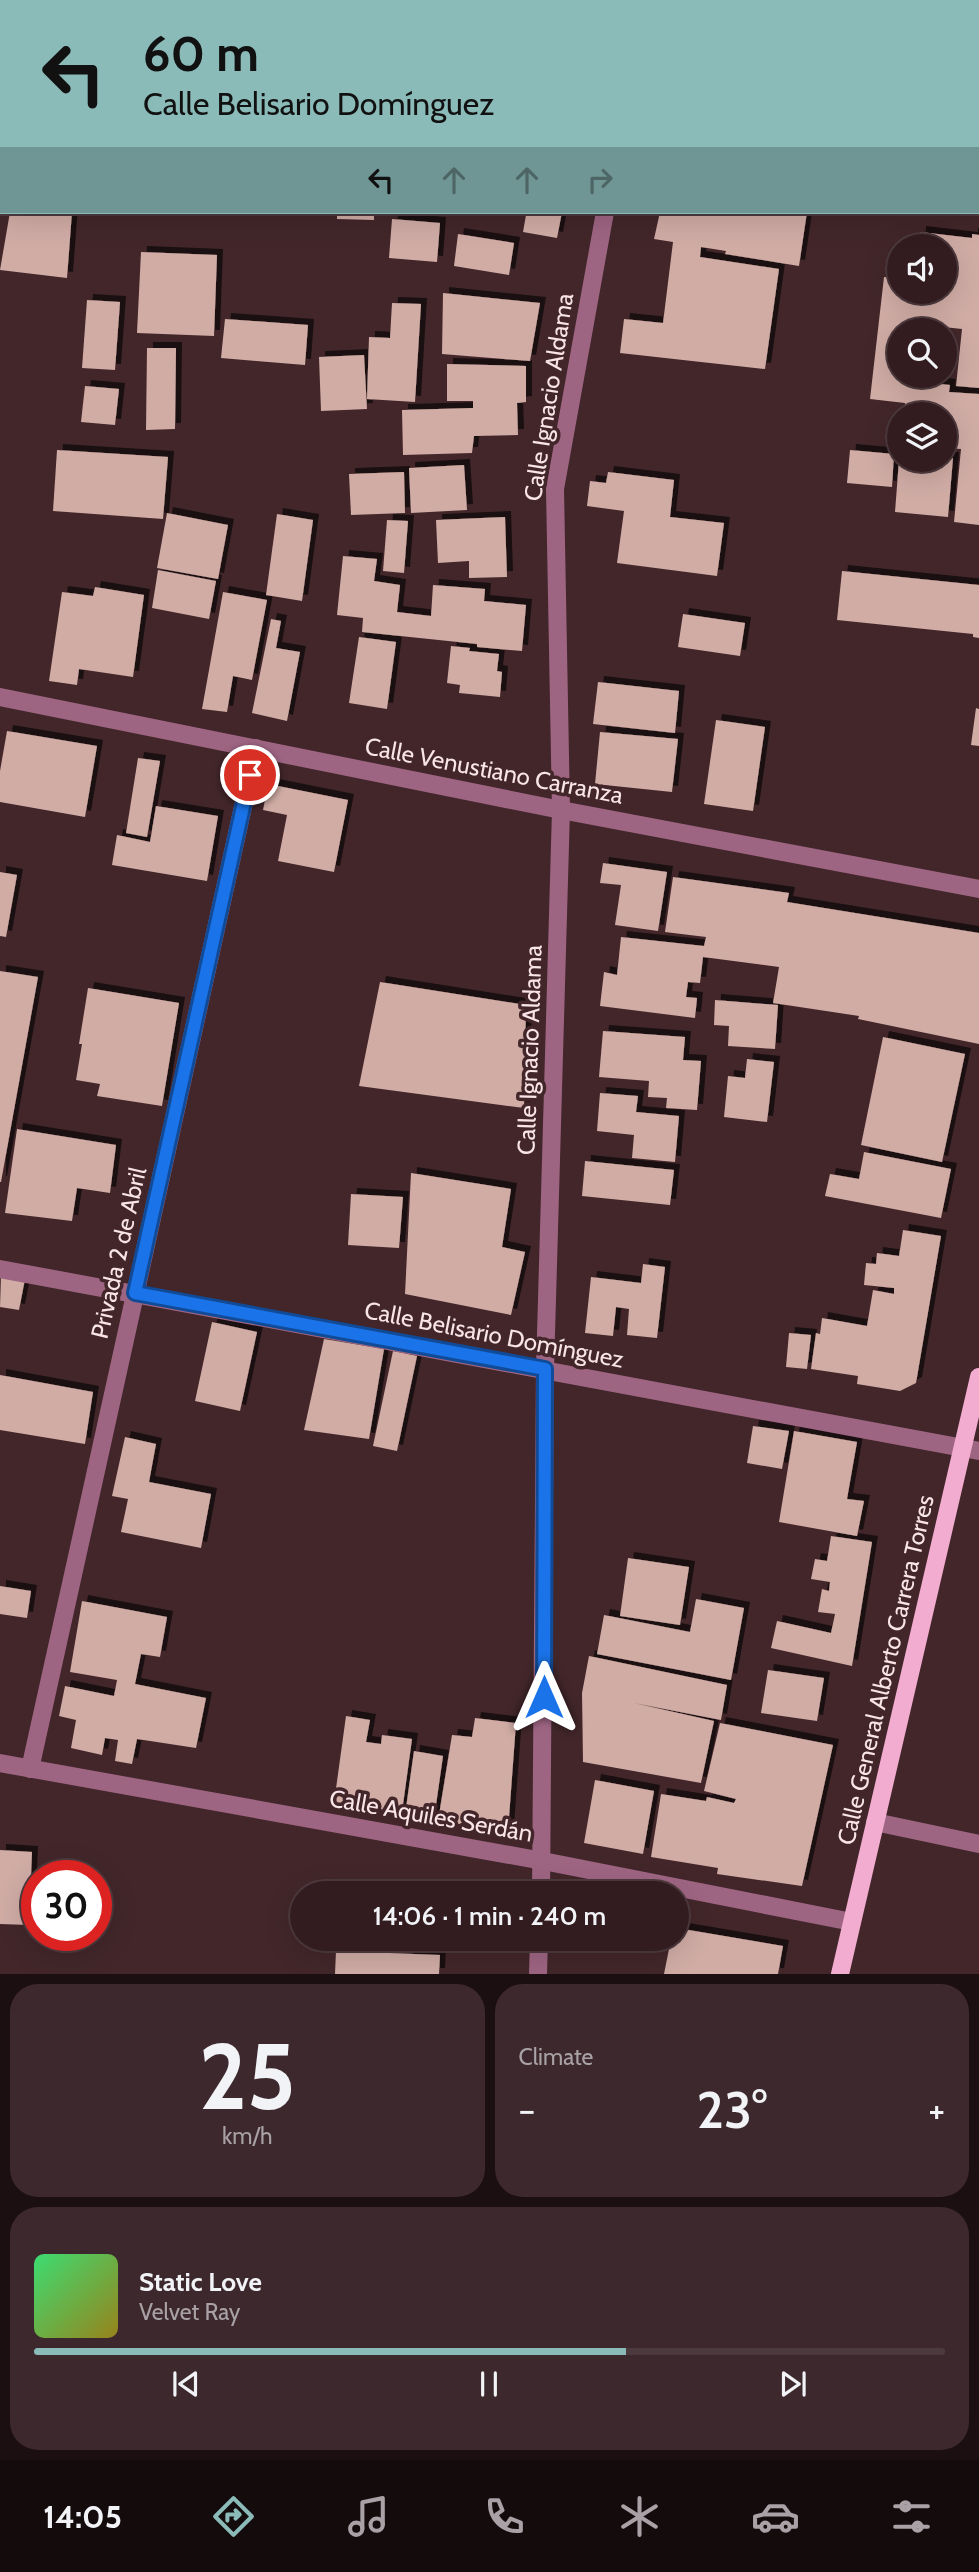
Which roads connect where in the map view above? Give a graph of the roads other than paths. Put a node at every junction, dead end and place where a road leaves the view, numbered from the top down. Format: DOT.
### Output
graph roads {
  1 [pos="606,214"];
  2 [pos="0,697"];
  3 [pos="256,748"];
  4 [pos="561,810"];
  5 [pos="979,889"];
  6 [pos="0,1269"];
  7 [pos="135,1293"];
  8 [pos="545,1369"];
  9 [pos="979,1377"];
  10 [pos="971,1449"];
  11 [pos="0,1763"];
  12 [pos="30,1769"];
  13 [pos="875,1822"];
  14 [pos="979,1844"];
  15 [pos="543,1861"];
  16 [pos="542,1881"];
  17 [pos="852,1922"];
  18 [pos="539,1951"];
  19 [pos="538,1973"];
  20 [pos="840,1973"];
  1 -- 4 [label="street, Calle Ignacio Aldama"];
  2 -- 3 [label="street, Calle Venustiano Carranza"];
  3 -- 4 [label="street, Calle Venustiano Carranza"];
  3 -- 7 [label="street, Privada 2 de Abril"];
  4 -- 5 [label="street, Calle Venustiano Carranza"];
  4 -- 8 [label="street, Calle Ignacio Aldama"];
  6 -- 7 [label="street, Calle Belisario Domínguez"];
  7 -- 8 [label="street, Calle Belisario Domínguez"];
  7 -- 12 [label="street, Privada 2 de Abril"];
  8 -- 10 [label="street, Calle Belisario Domínguez"];
  8 -- 15 [label="street, Calle Ignacio Aldama"];
  9 -- 10 [label="main road, Calle General Alberto Carrera Torres"];
  10 -- 13 [label="main road, Calle General Alberto Carrera Torres"];
  11 -- 12 [label="street, Calle Aquiles Serdán"];
  12 -- 15 [label="street, Calle Aquiles Serdán"];
  13 -- 14 [label="street"];
  13 -- 17 [label="main road, Calle General Alberto Carrera Torres"];
  15 -- 16 [label="street, Calle Ignacio Aldama"];
  15 -- 17 [label="street, Calle Aquiles Serdán"];
  17 -- 20 [label="main road, Calle General Alberto Carrera Torres"];
  18 -- 19 [label="street"];
}
